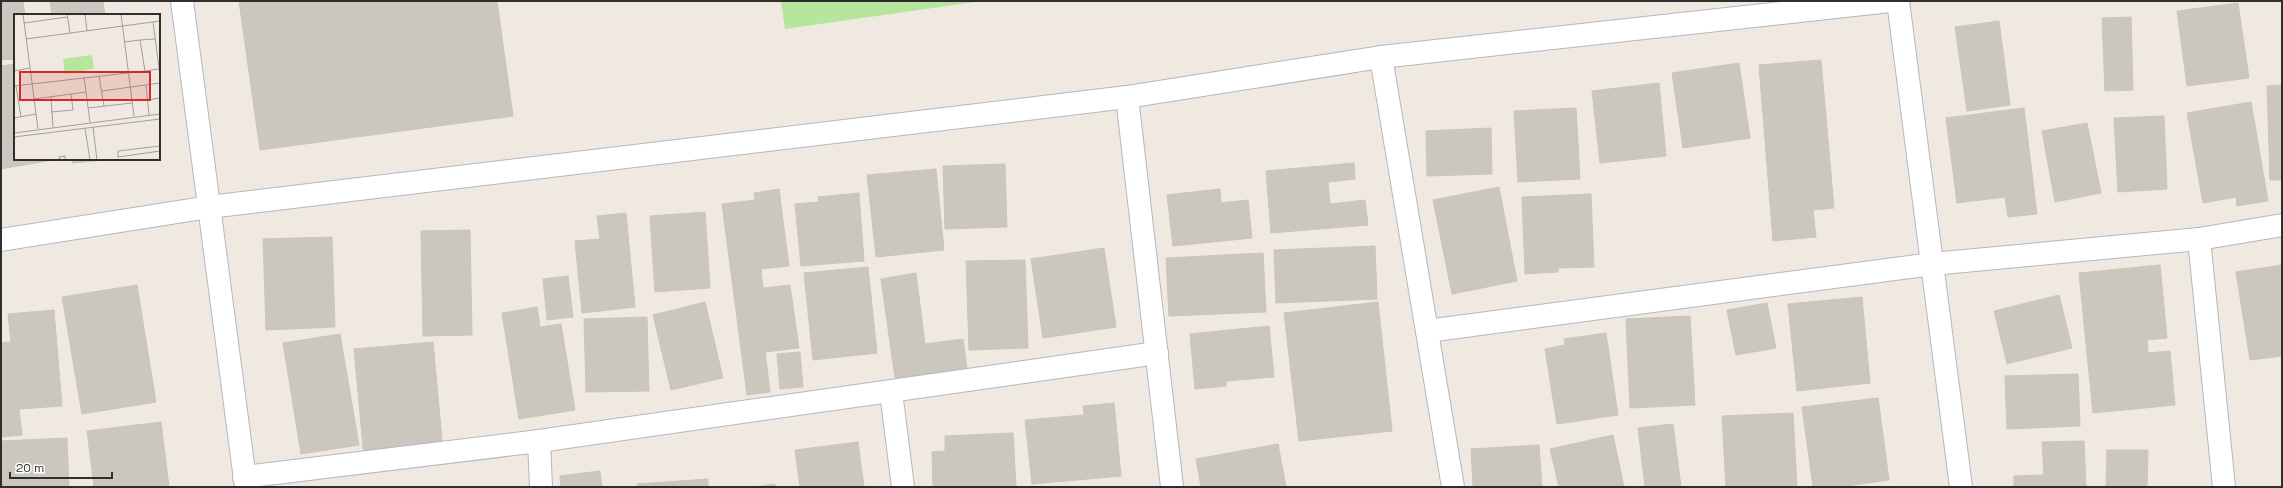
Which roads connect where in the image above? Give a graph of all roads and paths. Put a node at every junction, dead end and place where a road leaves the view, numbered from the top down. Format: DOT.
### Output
graph roads {
  1 [pos="182,1"];
  2 [pos="1890,1"];
  3 [pos="1898,1"];
  4 [pos="1381,57"];
  5 [pos="1127,97"];
  6 [pos="209,207"];
  7 [pos="2282,225"];
  8 [pos="2199,239"];
  9 [pos="1,240"];
  10 [pos="1932,264"];
  11 [pos="1427,331"];
  12 [pos="1157,353"];
  13 [pos="891,392"];
  14 [pos="539,441"];
  15 [pos="245,482"];
  16 [pos="541,487"];
  17 [pos="903,487"];
  18 [pos="1172,487"];
  19 [pos="1453,487"];
  20 [pos="1961,487"];
  21 [pos="2224,487"];
  1 -- 6 [label="street"];
  2 -- 4 [label="street"];
  3 -- 10 [label="street"];
  4 -- 5 [label="street"];
  4 -- 11 [label="street"];
  5 -- 6 [label="street"];
  5 -- 12 [label="street"];
  6 -- 9 [label="street"];
  6 -- 15 [label="street"];
  7 -- 8 [label="street"];
  8 -- 10 [label="street"];
  8 -- 21 [label="street"];
  10 -- 11 [label="street"];
  10 -- 20 [label="street"];
  11 -- 19 [label="street"];
  12 -- 13 [label="street"];
  12 -- 18 [label="street"];
  13 -- 14 [label="street"];
  13 -- 17 [label="street"];
  14 -- 15 [label="street"];
  14 -- 16 [label="street"];
}
